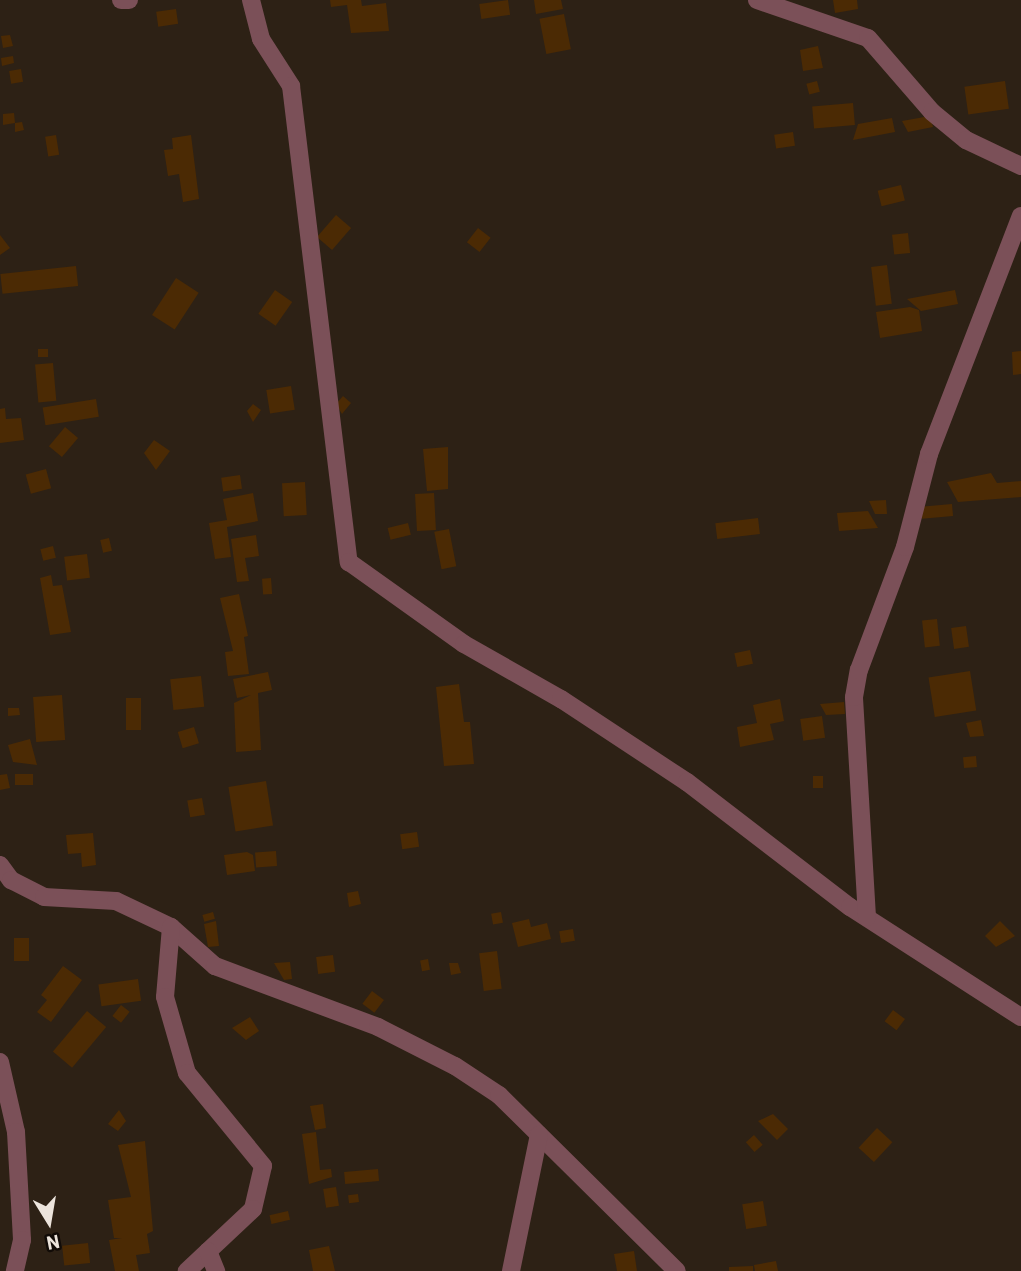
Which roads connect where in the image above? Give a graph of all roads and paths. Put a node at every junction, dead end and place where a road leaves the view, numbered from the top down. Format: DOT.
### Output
graph roads {
  1 [pos="121,0"];
  2 [pos="129,0"];
  3 [pos="251,0"];
  4 [pos="757,0"];
  5 [pos="1021,166"];
  6 [pos="1021,216"];
  7 [pos="0,865"];
  8 [pos="867,917"];
  9 [pos="171,927"];
  10 [pos="1021,1017"];
  11 [pos="0,1062"];
  12 [pos="5,1108"];
  13 [pos="539,1135"];
  14 [pos="208,1251"];
  15 [pos="15,1271"];
  16 [pos="187,1271"];
  17 [pos="216,1271"];
  18 [pos="511,1271"];
  19 [pos="677,1271"];
  1 -- 2 [label="street"];
  3 -- 8 [label="street"];
  4 -- 5 [label="street"];
  6 -- 8 [label="street"];
  7 -- 9 [label="street"];
  8 -- 10 [label="street"];
  9 -- 13 [label="street"];
  9 -- 14 [label="street"];
  11 -- 12 [label="street"];
  12 -- 15 [label="street"];
  13 -- 18 [label="street"];
  13 -- 19 [label="street"];
  14 -- 16 [label="street"];
  14 -- 17 [label="street"];
}
